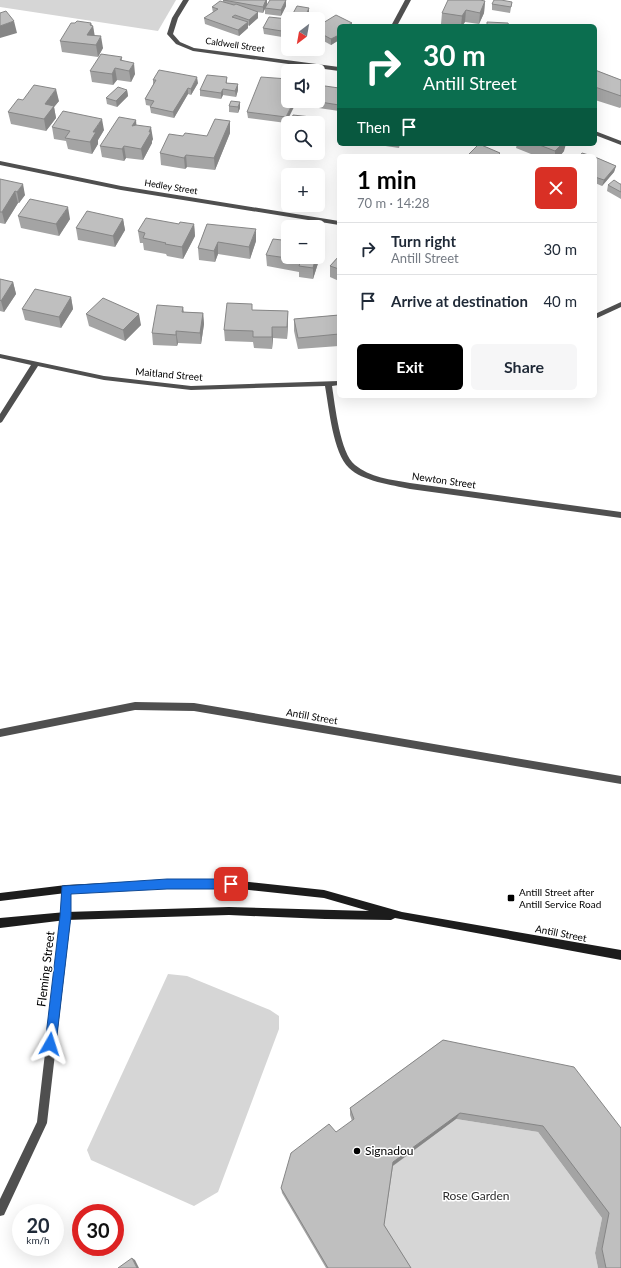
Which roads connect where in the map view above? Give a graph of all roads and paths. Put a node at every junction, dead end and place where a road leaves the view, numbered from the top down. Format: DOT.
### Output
graph roads {
  1 [pos="186,0"];
  2 [pos="408,0"];
  3 [pos="395,24"];
  4 [pos="337,69"];
  5 [pos="597,134"];
  6 [pos="621,143"];
  7 [pos="0,163"];
  8 [pos="337,223"];
  9 [pos="621,304"];
  10 [pos="597,316"];
  11 [pos="0,356"];
  12 [pos="35,364"];
  13 [pos="337,383"];
  14 [pos="328,385"];
  15 [pos="0,420"];
  16 [pos="621,515"];
  17 [pos="0,733"];
  18 [pos="621,780"];
  19 [pos="66,889"];
  20 [pos="0,897"];
  21 [pos="66,916"];
  22 [pos="402,916"];
  23 [pos="0,923"];
  24 [pos="621,955"];
  25 [pos="0,1211"];
  1 -- 4 [label="street, Caldwell Street"];
  2 -- 3 [label="street"];
  5 -- 6 [label="street"];
  7 -- 8 [label="street, Hedley Street"];
  9 -- 10 [label="street"];
  11 -- 12 [label="street, Maitland Street"];
  12 -- 14 [label="street, Maitland Street"];
  12 -- 15 [label="street"];
  13 -- 14 [label="street, Maitland Street"];
  14 -- 16 [label="street, Newton Street"];
  17 -- 18 [label="street, Antill Street"];
  19 -- 20 [label="main road, Antill Street"];
  19 -- 21 [label="street, Fleming Street"];
  19 -- 22 [label="main road, Antill Street"];
  21 -- 22 [label="main road, Antill Street"];
  21 -- 23 [label="main road, Antill Street"];
  21 -- 25 [label="street, Fleming Street"];
  22 -- 24 [label="main road, Antill Street"];
}
